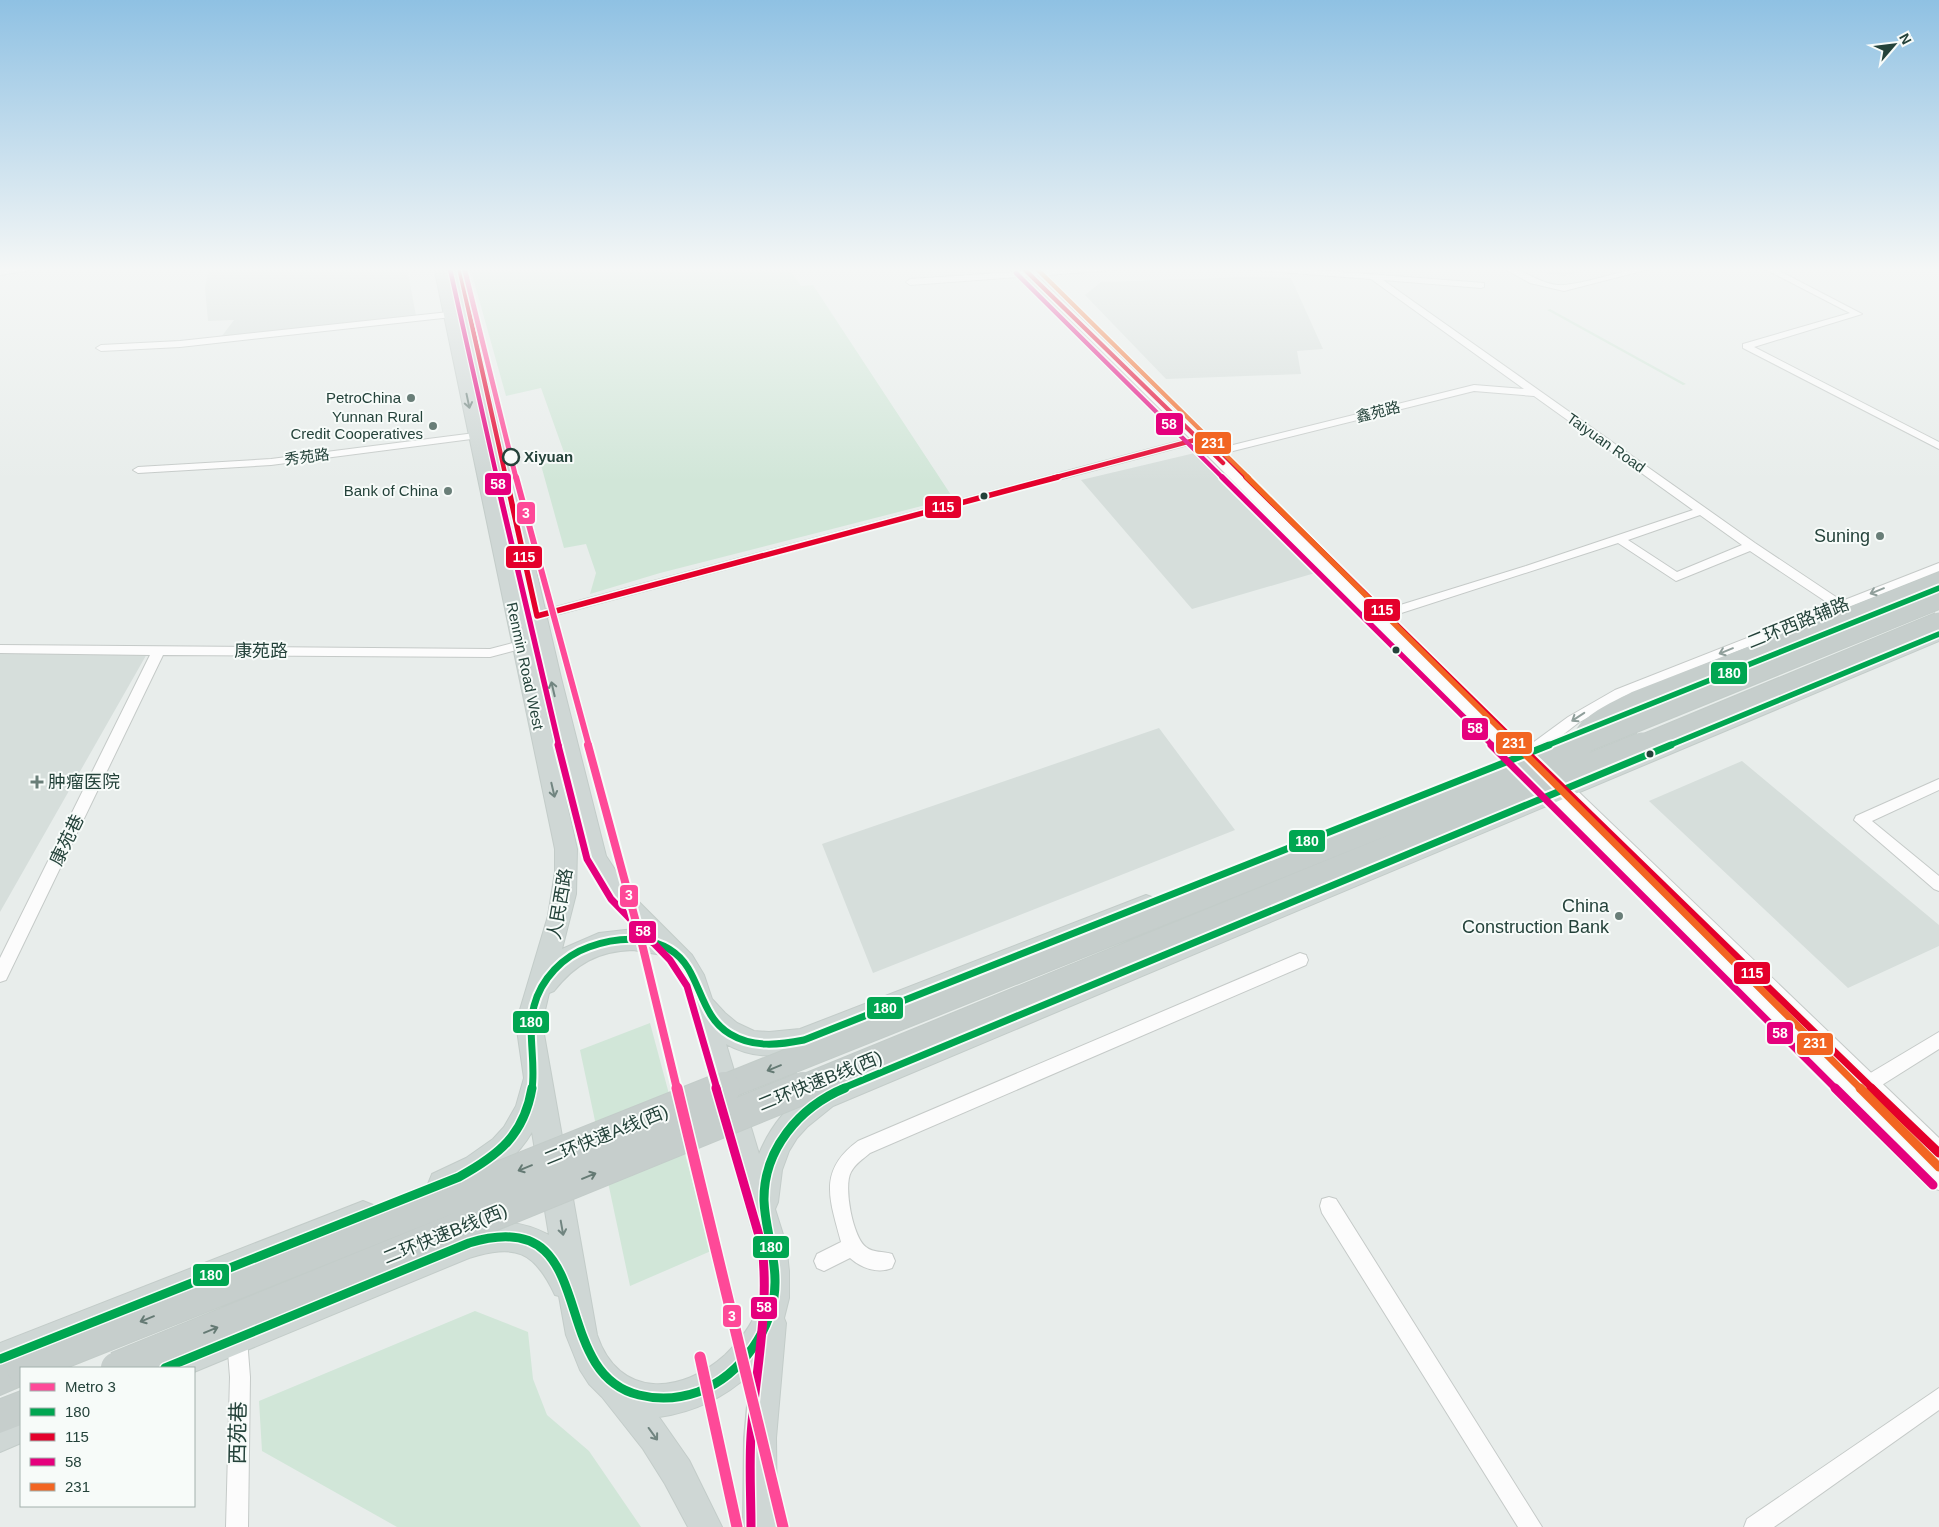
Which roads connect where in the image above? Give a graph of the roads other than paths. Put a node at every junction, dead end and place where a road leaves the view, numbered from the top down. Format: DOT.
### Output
graph roads {
  1 [pos="233,338"];
  2 [pos="454,338"];
  3 [pos="475,338"];
  4 [pos="1099,338"];
  5 [pos="1458,338"];
  6 [pos="1773,338"];
  7 [pos="101,348"];
  8 [pos="1536,393"];
  9 [pos="475,436"];
  10 [pos="1202,439"];
  11 [pos="1939,446"];
  12 [pos="1221,450"];
  13 [pos="138,470"];
  14 [pos="1701,511"];
  15 [pos="1619,539"];
  16 [pos="1751,546"];
  17 [pos="1939,567"];
  18 [pos="1939,578"];
  19 [pos="1939,588"];
  20 [pos="1939,599"];
  21 [pos="1841,606"];
  22 [pos="1385,614"];
  23 [pos="537,616"];
  24 [pos="1939,622"];
  25 [pos="1939,634"];
  26 [pos="520,645"];
  27 [pos="0,649"];
  28 [pos="159,650"];
  29 [pos="1588,730"];
  30 [pos="1527,760"];
  31 [pos="1939,784"];
  32 [pos="1555,788"];
  33 [pos="1939,885"];
  34 [pos="678,955"];
  35 [pos="1300,960"];
  36 [pos="0,975"];
  37 [pos="695,983"];
  38 [pos="936,988"];
  39 [pos="533,1005"];
  40 [pos="960,1040"];
  41 [pos="1939,1040"];
  42 [pos="531,1042"];
  43 [pos="1868,1084"];
  44 [pos="1939,1153"];
  45 [pos="1939,1179"];
  46 [pos="1329,1206"];
  47 [pos="369,1213"];
  48 [pos="771,1244"];
  49 [pos="852,1247"];
  50 [pos="824,1261"];
  51 [pos="885,1261"];
  52 [pos="372,1283"];
  53 [pos="775,1294"];
  54 [pos="579,1327"];
  55 [pos="237,1339"];
  56 [pos="0,1359"];
  57 [pos="27,1367"];
  58 [pos="120,1367"];
  59 [pos="167,1367"];
  60 [pos="20,1370"];
  61 [pos="598,1371"];
  62 [pos="20,1377"];
  63 [pos="0,1378"];
  64 [pos="0,1386"];
  65 [pos="1939,1398"];
  66 [pos="20,1399"];
  67 [pos="0,1408"];
  68 [pos="20,1408"];
  69 [pos="0,1416"];
  70 [pos="20,1428"];
  71 [pos="0,1436"];
  72 [pos="237,1527"];
  73 [pos="705,1527"];
  74 [pos="760,1527"];
  75 [pos="1531,1527"];
  76 [pos="1755,1527"];
  1 -- 7 [label="street"];
  2 -- 9 [label="main road, Renmin Road West, one-way"];
  3 -- 23 [label="main road, Renmin Road West"];
  4 -- 10 [label="street"];
  5 -- 8 [label="street, Taiyuan Road"];
  6 -- 11 [label="street"];
  8 -- 12 [label="street, 鑫苑路"];
  8 -- 14 [label="street, Taiyuan Road"];
  9 -- 13 [label="street, 秀苑路"];
  9 -- 26 [label="main road, Renmin Road West"];
  10 -- 12 [label="street"];
  10 -- 23 [label="street"];
  10 -- 30 [label="street"];
  12 -- 22 [label="street"];
  14 -- 15 [label="street"];
  14 -- 16 [label="street, Taiyuan Road"];
  15 -- 16 [label="street"];
  15 -- 22 [label="street"];
  16 -- 21 [label="street, Taiyuan Road"];
  17 -- 21 [label="street, 二环西路辅路, one-way"];
  18 -- 29 [label="highway"];
  19 -- 29 [label="main road"];
  20 -- 57 [label="highway, 二环快速A线(西), one-way, bridge"];
  21 -- 30 [label="street, 二环西路辅路, one-way"];
  22 -- 30 [label="street"];
  34 -- 23 [label="main road, 人民西路, one-way"];
  58 -- 24 [label="highway, 二环快速B线(西), one-way, bridge"];
  25 -- 32 [label="main road"];
  26 -- 28 [label="street, 康苑路"];
  26 -- 39 [label="main road, 人民西路, one-way"];
  27 -- 28 [label="street, 康苑路"];
  28 -- 36 [label="street, 康苑巷"];
  29 -- 30 [label="main road"];
  30 -- 32 [label="street"];
  30 -- 32 [label="main road"];
  30 -- 38 [label="main road"];
  31 -- 33 [label="street"];
  32 -- 40 [label="main road"];
  32 -- 43 [label="street"];
  32 -- 45 [label="street"];
  34 -- 37 [label="main road, 人民西路"];
  34 -- 39 [label="main road, 人民西路"];
  35 -- 49 [label="street"];
  37 -- 38 [label="main road"];
  37 -- 48 [label="main road, 人民西路"];
  38 -- 40 [label="main road"];
  39 -- 42 [label="main road, 人民西路"];
  40 -- 48 [label="main road"];
  41 -- 43 [label="street"];
  42 -- 47 [label="main road"];
  42 -- 54 [label="main road, 人民西路, one-way"];
  43 -- 44 [label="street"];
  46 -- 75 [label="street"];
  47 -- 52 [label="main road"];
  47 -- 56 [label="main road"];
  48 -- 53 [label="main road, 人民西路"];
  49 -- 50 [label="street"];
  49 -- 51 [label="street"];
  52 -- 54 [label="main road"];
  52 -- 55 [label="main road"];
  53 -- 61 [label="main road, 人民西路"];
  53 -- 74 [label="main road"];
  54 -- 61 [label="main road, 人民西路"];
  55 -- 59 [label="main road"];
  55 -- 72 [label="street, 西苑巷"];
  60 -- 63 [label="highway, 二环快速A线(西)"];
  61 -- 73 [label="main road, one-way"];
  62 -- 64 [label="main road"];
  65 -- 76 [label="street"];
  66 -- 67 [label="main road"];
  68 -- 69 [label="highway"];
  70 -- 71 [label="main road"];
}
